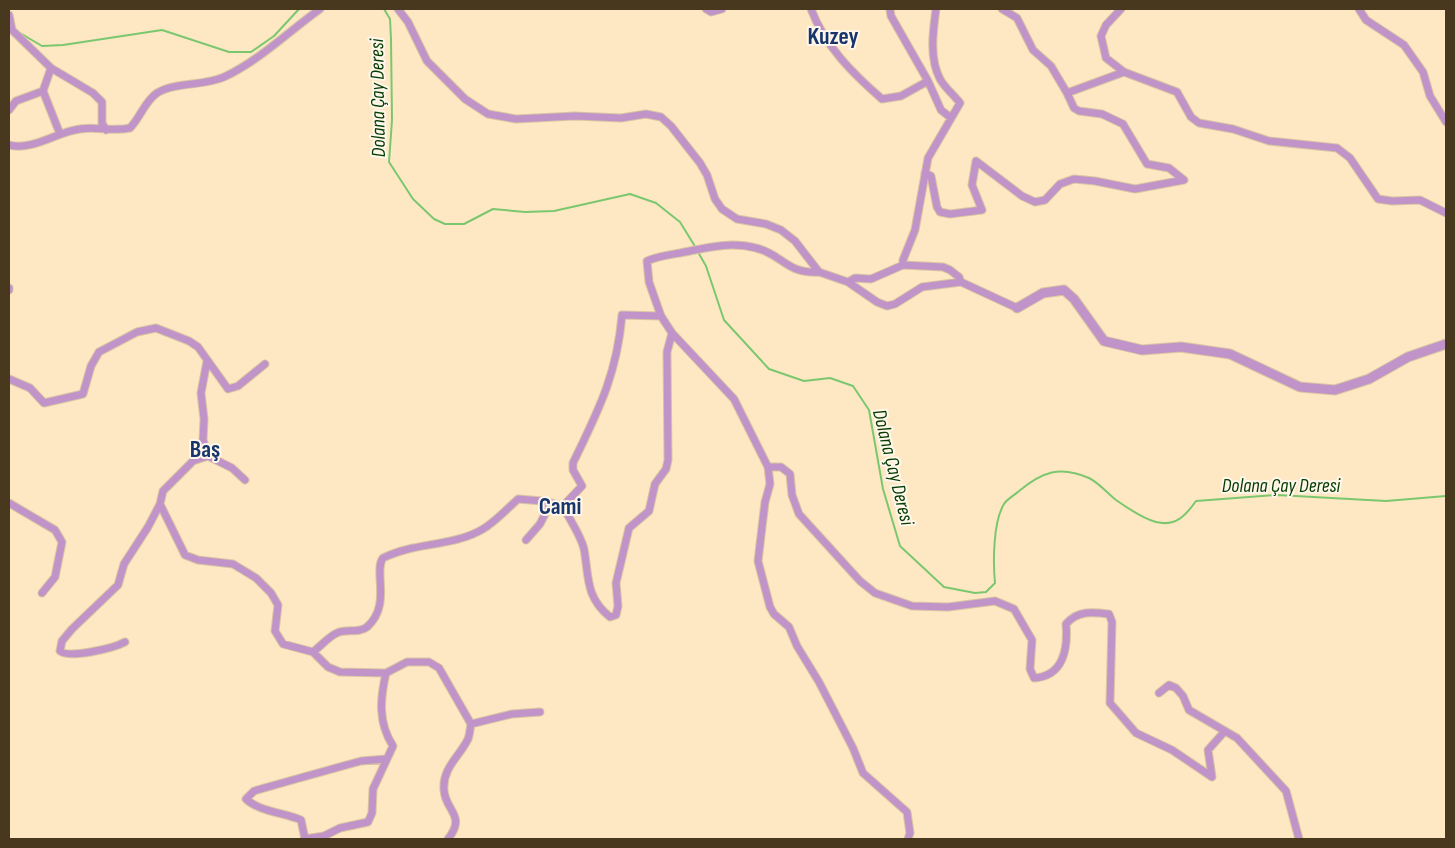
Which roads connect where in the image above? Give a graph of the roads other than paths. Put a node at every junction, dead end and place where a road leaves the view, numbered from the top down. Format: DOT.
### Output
graph roads {
  1 [pos="320,9"];
  2 [pos="398,9"];
  3 [pos="706,9"];
  4 [pos="722,9"];
  5 [pos="811,9"];
  6 [pos="890,9"];
  7 [pos="936,9"];
  8 [pos="1002,9"];
  9 [pos="1121,9"];
  10 [pos="1359,9"];
  11 [pos="9,15"];
  12 [pos="51,68"];
  13 [pos="1124,72"];
  14 [pos="928,81"];
  15 [pos="42,91"];
  16 [pos="1067,93"];
  17 [pos="9,110"];
  18 [pos="951,118"];
  19 [pos="1446,122"];
  20 [pos="106,130"];
  21 [pos="60,134"];
  22 [pos="9,146"];
  23 [pos="925,173"];
  24 [pos="1446,213"];
  25 [pos="902,265"];
  26 [pos="819,272"];
  27 [pos="848,282"];
  28 [pos="961,282"];
  29 [pos="1017,308"];
  30 [pos="662,316"];
  31 [pos="672,333"];
  32 [pos="1446,344"];
  33 [pos="207,361"];
  34 [pos="264,364"];
  35 [pos="9,379"];
  36 [pos="208,456"];
  37 [pos="768,467"];
  38 [pos="245,480"];
  39 [pos="9,503"];
  40 [pos="160,504"];
  41 [pos="550,504"];
  42 [pos="562,506"];
  43 [pos="526,540"];
  44 [pos="42,593"];
  45 [pos="125,642"];
  46 [pos="313,652"];
  47 [pos="386,673"];
  48 [pos="1159,693"];
  49 [pos="540,712"];
  50 [pos="471,724"];
  51 [pos="1225,731"];
  52 [pos="386,759"];
  53 [pos="304,839"];
  54 [pos="448,839"];
  55 [pos="908,839"];
  56 [pos="1299,839"];
  1 -- 20 [label="street"];
  2 -- 26 [label="street"];
  3 -- 4 [label="street"];
  5 -- 14 [label="street"];
  6 -- 14 [label="street"];
  7 -- 18 [label="street"];
  8 -- 16 [label="street"];
  9 -- 13 [label="street"];
  10 -- 19 [label="street"];
  11 -- 12 [label="street"];
  12 -- 15 [label="street"];
  12 -- 20 [label="street"];
  13 -- 16 [label="street"];
  13 -- 24 [label="street"];
  14 -- 18 [label="street"];
  15 -- 17 [label="street"];
  15 -- 21 [label="street"];
  16 -- 23 [label="street"];
  18 -- 23 [label="street"];
  20 -- 21 [label="street"];
  21 -- 22 [label="street"];
  23 -- 25 [label="street"];
  25 -- 27 [label="street"];
  25 -- 28 [label="street"];
  26 -- 27 [label="street"];
  26 -- 30 [label="street"];
  27 -- 28 [label="street"];
  28 -- 29 [label="street"];
  29 -- 32 [label="street"];
  30 -- 31 [label="street"];
  30 -- 42 [label="street"];
  31 -- 37 [label="street"];
  31 -- 42 [label="street"];
  33 -- 34 [label="street"];
  33 -- 35 [label="street"];
  33 -- 36 [label="street"];
  36 -- 38 [label="street"];
  36 -- 40 [label="street"];
  37 -- 51 [label="street"];
  37 -- 55 [label="street"];
  39 -- 44 [label="street"];
  40 -- 45 [label="street"];
  40 -- 46 [label="street"];
  41 -- 42 [label="street"];
  41 -- 43 [label="street"];
  41 -- 46 [label="street"];
  46 -- 47 [label="street"];
  47 -- 50 [label="street"];
  47 -- 52 [label="street"];
  48 -- 51 [label="street"];
  49 -- 50 [label="street"];
  50 -- 54 [label="street"];
  51 -- 56 [label="street"];
  52 -- 53 [label="street"];
  52 -- 53 [label="street"];
}
